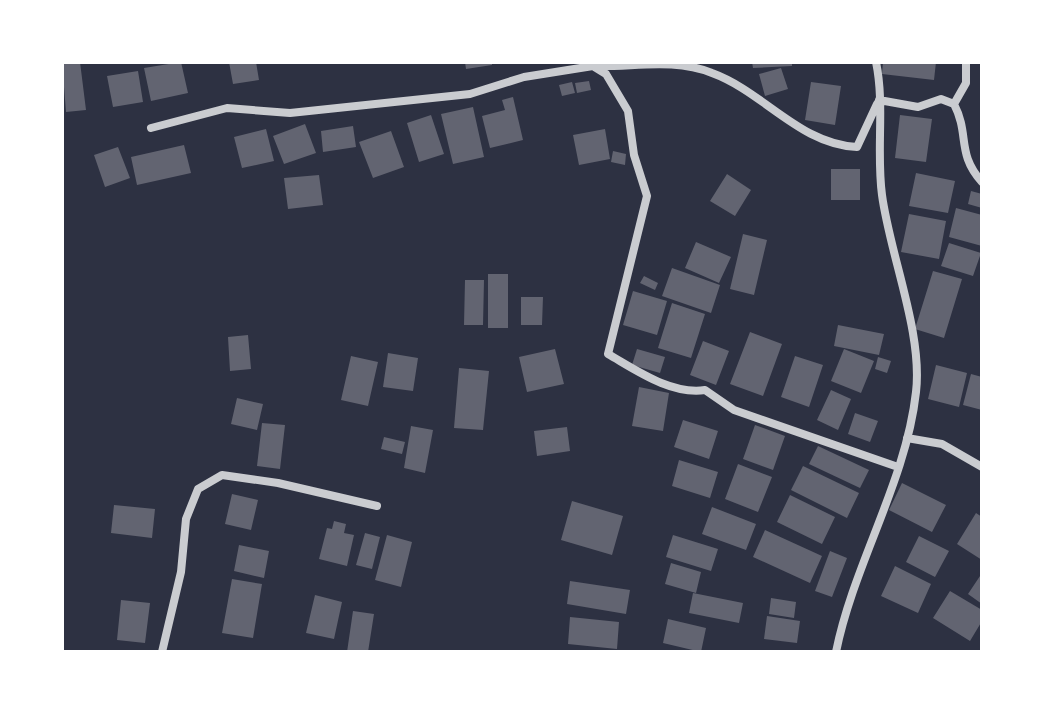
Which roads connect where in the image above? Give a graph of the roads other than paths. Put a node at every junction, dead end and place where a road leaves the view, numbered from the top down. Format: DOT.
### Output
graph roads {
  1 [pos="876,62"];
  2 [pos="966,62"];
  3 [pos="591,64"];
  4 [pos="879,100"];
  5 [pos="954,104"];
  6 [pos="151,128"];
  7 [pos="982,182"];
  8 [pos="907,438"];
  9 [pos="898,467"];
  10 [pos="982,467"];
  11 [pos="377,506"];
  12 [pos="162,652"];
  13 [pos="836,652"];
  1 -- 4 [label="street"];
  2 -- 5 [label="street"];
  3 -- 4 [label="street"];
  3 -- 6 [label="street"];
  3 -- 9 [label="street"];
  4 -- 5 [label="street"];
  4 -- 8 [label="street"];
  5 -- 7 [label="street"];
  8 -- 9 [label="street"];
  8 -- 10 [label="street"];
  9 -- 13 [label="street"];
  11 -- 12 [label="street"];
}
